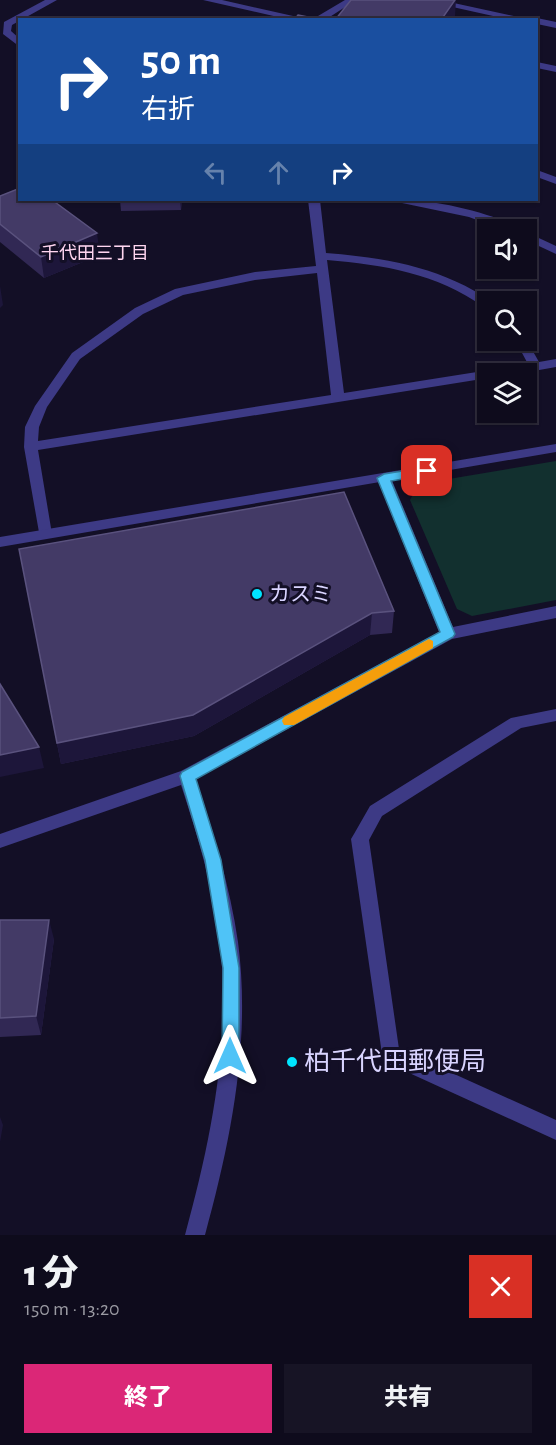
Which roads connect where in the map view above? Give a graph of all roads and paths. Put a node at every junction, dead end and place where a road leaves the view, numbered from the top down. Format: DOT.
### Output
graph roads {
  1 [pos="52,0"];
  2 [pos="208,0"];
  3 [pos="351,0"];
  4 [pos="426,0"];
  5 [pos="475,0"];
  6 [pos="479,10"];
  7 [pos="18,18"];
  8 [pos="18,18"];
  9 [pos="299,18"];
  10 [pos="321,18"];
  11 [pos="518,18"];
  12 [pos="538,21"];
  13 [pos="556,25"];
  14 [pos="18,42"];
  15 [pos="538,65"];
  16 [pos="556,69"];
  17 [pos="538,174"];
  18 [pos="556,181"];
  19 [pos="314,201"];
  20 [pos="407,201"];
  21 [pos="485,219"];
  22 [pos="537,241"];
  23 [pos="556,251"];
  24 [pos="320,262"];
  25 [pos="477,295"];
  26 [pos="556,363"];
  27 [pos="537,366"];
  28 [pos="477,376"];
  29 [pos="338,397"];
  30 [pos="31,447"];
  31 [pos="556,448"];
  32 [pos="384,478"];
  33 [pos="45,534"];
  34 [pos="0,542"];
  35 [pos="556,612"];
  36 [pos="448,634"];
  37 [pos="556,715"];
  38 [pos="187,776"];
  39 [pos="0,841"];
  40 [pos="556,1130"];
  41 [pos="195,1235"];
  1 -- 8 [label="street"];
  2 -- 9 [label="street"];
  3 -- 10 [label="street"];
  4 -- 6 [label="street"];
  5 -- 6 [label="street"];
  6 -- 11 [label="street"];
  7 -- 14 [label="street"];
  12 -- 13 [label="street"];
  15 -- 16 [label="street"];
  17 -- 18 [label="street"];
  19 -- 24 [label="street"];
  20 -- 21 [label="street"];
  22 -- 23 [label="street"];
  24 -- 25 [label="street"];
  24 -- 29 [label="street"];
  24 -- 30 [label="street"];
  26 -- 27 [label="street"];
  28 -- 29 [label="street"];
  29 -- 30 [label="street"];
  30 -- 33 [label="street"];
  31 -- 32 [label="street"];
  32 -- 33 [label="street"];
  32 -- 36 [label="street"];
  33 -- 34 [label="street"];
  35 -- 36 [label="street"];
  36 -- 38 [label="street"];
  37 -- 40 [label="street"];
  38 -- 39 [label="street"];
  38 -- 41 [label="street"];
}
